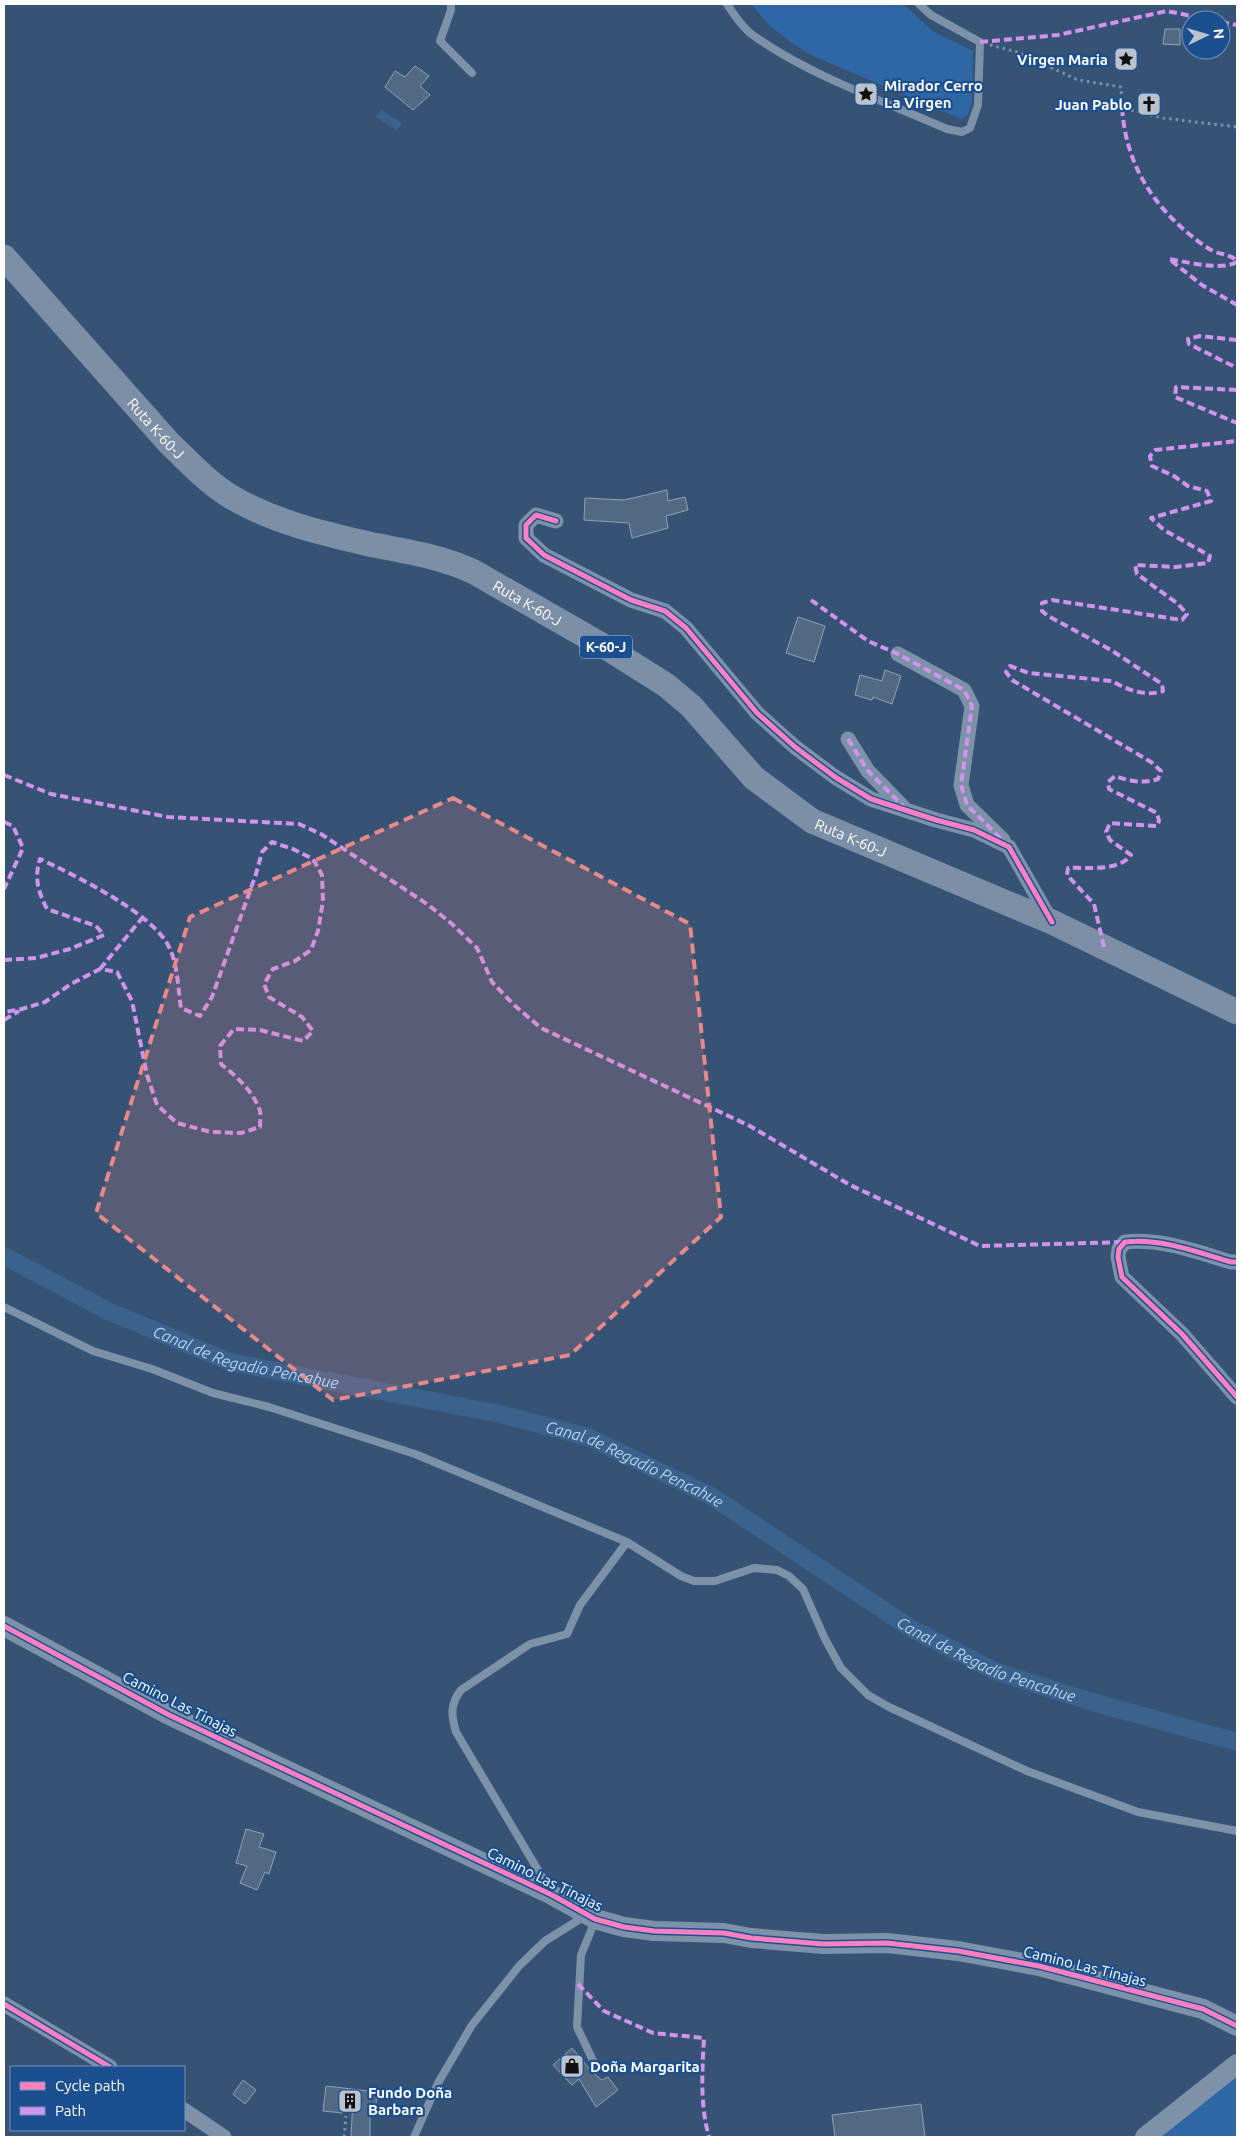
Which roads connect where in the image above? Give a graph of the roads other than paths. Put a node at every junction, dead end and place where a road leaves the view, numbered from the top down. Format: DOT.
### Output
graph roads {
  1 [pos="450,4"];
  2 [pos="727,4"];
  3 [pos="919,4"];
  4 [pos="472,73"];
  5 [pos="4,257"];
  6 [pos="556,521"];
  7 [pos="898,654"];
  8 [pos="848,739"];
  9 [pos="907,811"];
  10 [pos="1009,847"];
  11 [pos="1052,922"];
  12 [pos="1237,1012"];
  13 [pos="1237,1262"];
  14 [pos="4,1307"];
  15 [pos="1237,1397"];
  16 [pos="628,1542"];
  17 [pos="4,1626"];
  18 [pos="1237,1831"];
  19 [pos="552,1895"];
  20 [pos="591,1917"];
  21 [pos="4,2004"];
  22 [pos="1237,2026"];
  23 [pos="1237,2064"];
  24 [pos="108,2066"];
  25 [pos="597,2069"];
  26 [pos="185,2111"];
  27 [pos="224,2137"];
  28 [pos="414,2137"];
  29 [pos="1145,2137"];
  1 -- 4 [label="lane"];
  2 -- 3 [label="lane"];
  5 -- 11 [label="main road, Ruta K-60-J / K-60-J"];
  6 -- 9 [label="street"];
  7 -- 10 [label="street"];
  8 -- 9 [label="street"];
  9 -- 10 [label="street"];
  10 -- 11 [label="street"];
  11 -- 12 [label="main road, Ruta K-60-J / K-60-J"];
  13 -- 15 [label="street"];
  14 -- 16 [label="lane"];
  16 -- 18 [label="lane"];
  16 -- 19 [label="lane"];
  17 -- 19 [label="street, Camino Las Tinajas"];
  19 -- 20 [label="street, Camino Las Tinajas"];
  20 -- 22 [label="street, Camino Las Tinajas"];
  20 -- 25 [label="lane"];
  20 -- 28 [label="lane"];
  21 -- 24 [label="street"];
  23 -- 29 [label="street"];
  26 -- 27 [label="street"];
}
